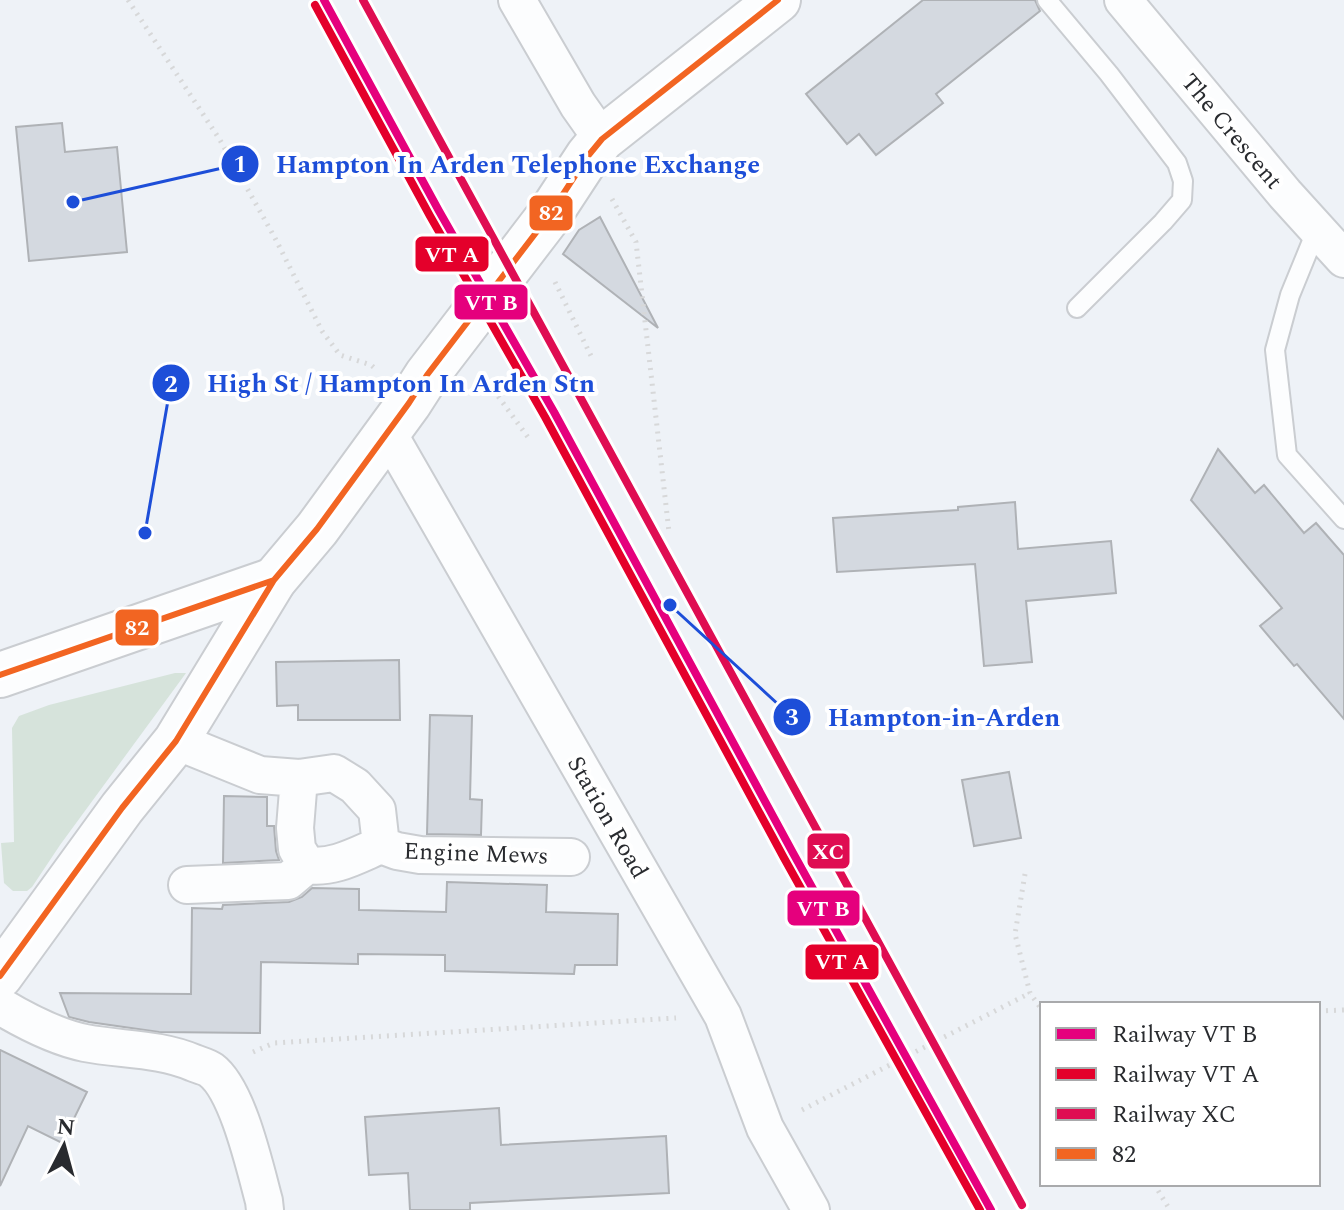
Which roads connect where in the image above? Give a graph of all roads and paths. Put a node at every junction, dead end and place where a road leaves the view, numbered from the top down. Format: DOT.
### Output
graph roads {
  1 [pos="128,0"];
  2 [pos="517,0"];
  3 [pos="1047,0"];
  4 [pos="1123,0"];
  5 [pos="757,7"];
  6 [pos="602,139"];
  7 [pos="608,191"];
  8 [pos="1317,229"];
  9 [pos="1344,259"];
  10 [pos="550,272"];
  11 [pos="1077,308"];
  12 [pos="593,360"];
  13 [pos="478,368"];
  14 [pos="408,404"];
  15 [pos="530,440"];
  16 [pos="1344,519"];
  17 [pos="669,532"];
  18 [pos="274,580"];
  19 [pos="0,675"];
  20 [pos="176,741"];
  21 [pos="299,778"];
  22 [pos="381,845"];
  23 [pos="571,857"];
  24 [pos="307,865"];
  25 [pos="1025,874"];
  26 [pos="187,885"];
  27 [pos="0,976"];
  28 [pos="1030,993"];
  29 [pos="0,1006"];
  30 [pos="1040,1007"];
  31 [pos="1344,1010"];
  32 [pos="1320,1011"];
  33 [pos="723,1016"];
  34 [pos="212,1071"];
  35 [pos="765,1128"];
  36 [pos="1155,1186"];
  37 [pos="265,1210"];
  38 [pos="811,1210"];
  39 [pos="1170,1210"];
  1 -- 14 [label="path"];
  2 -- 6 [label="street"];
  3 -- 11 [label="lane"];
  4 -- 8 [label="street, The Crescent"];
  5 -- 6 [label="main road"];
  6 -- 14 [label="main road"];
  7 -- 17 [label="path"];
  8 -- 9 [label="street, The Crescent"];
  8 -- 16 [label="lane"];
  10 -- 12 [label="path"];
  13 -- 15 [label="path"];
  14 -- 18 [label="main road"];
  14 -- 33 [label="street, Station Road"];
  18 -- 19 [label="main road"];
  18 -- 20 [label="main road"];
  20 -- 21 [label="street, Engine Mews"];
  20 -- 27 [label="main road"];
  21 -- 22 [label="street, Engine Mews"];
  21 -- 24 [label="street"];
  22 -- 23 [label="street, Engine Mews"];
  22 -- 24 [label="street, Engine Mews"];
  24 -- 26 [label="street, Engine Mews"];
  25 -- 28 [label="path"];
  28 -- 30 [label="path"];
  28 -- 35 [label="path"];
  29 -- 34 [label="street"];
  31 -- 32 [label="path"];
  33 -- 34 [label="path"];
  33 -- 35 [label="street, Station Road"];
  34 -- 37 [label="street"];
  35 -- 38 [label="street, Station Road"];
  36 -- 39 [label="path"];
}
